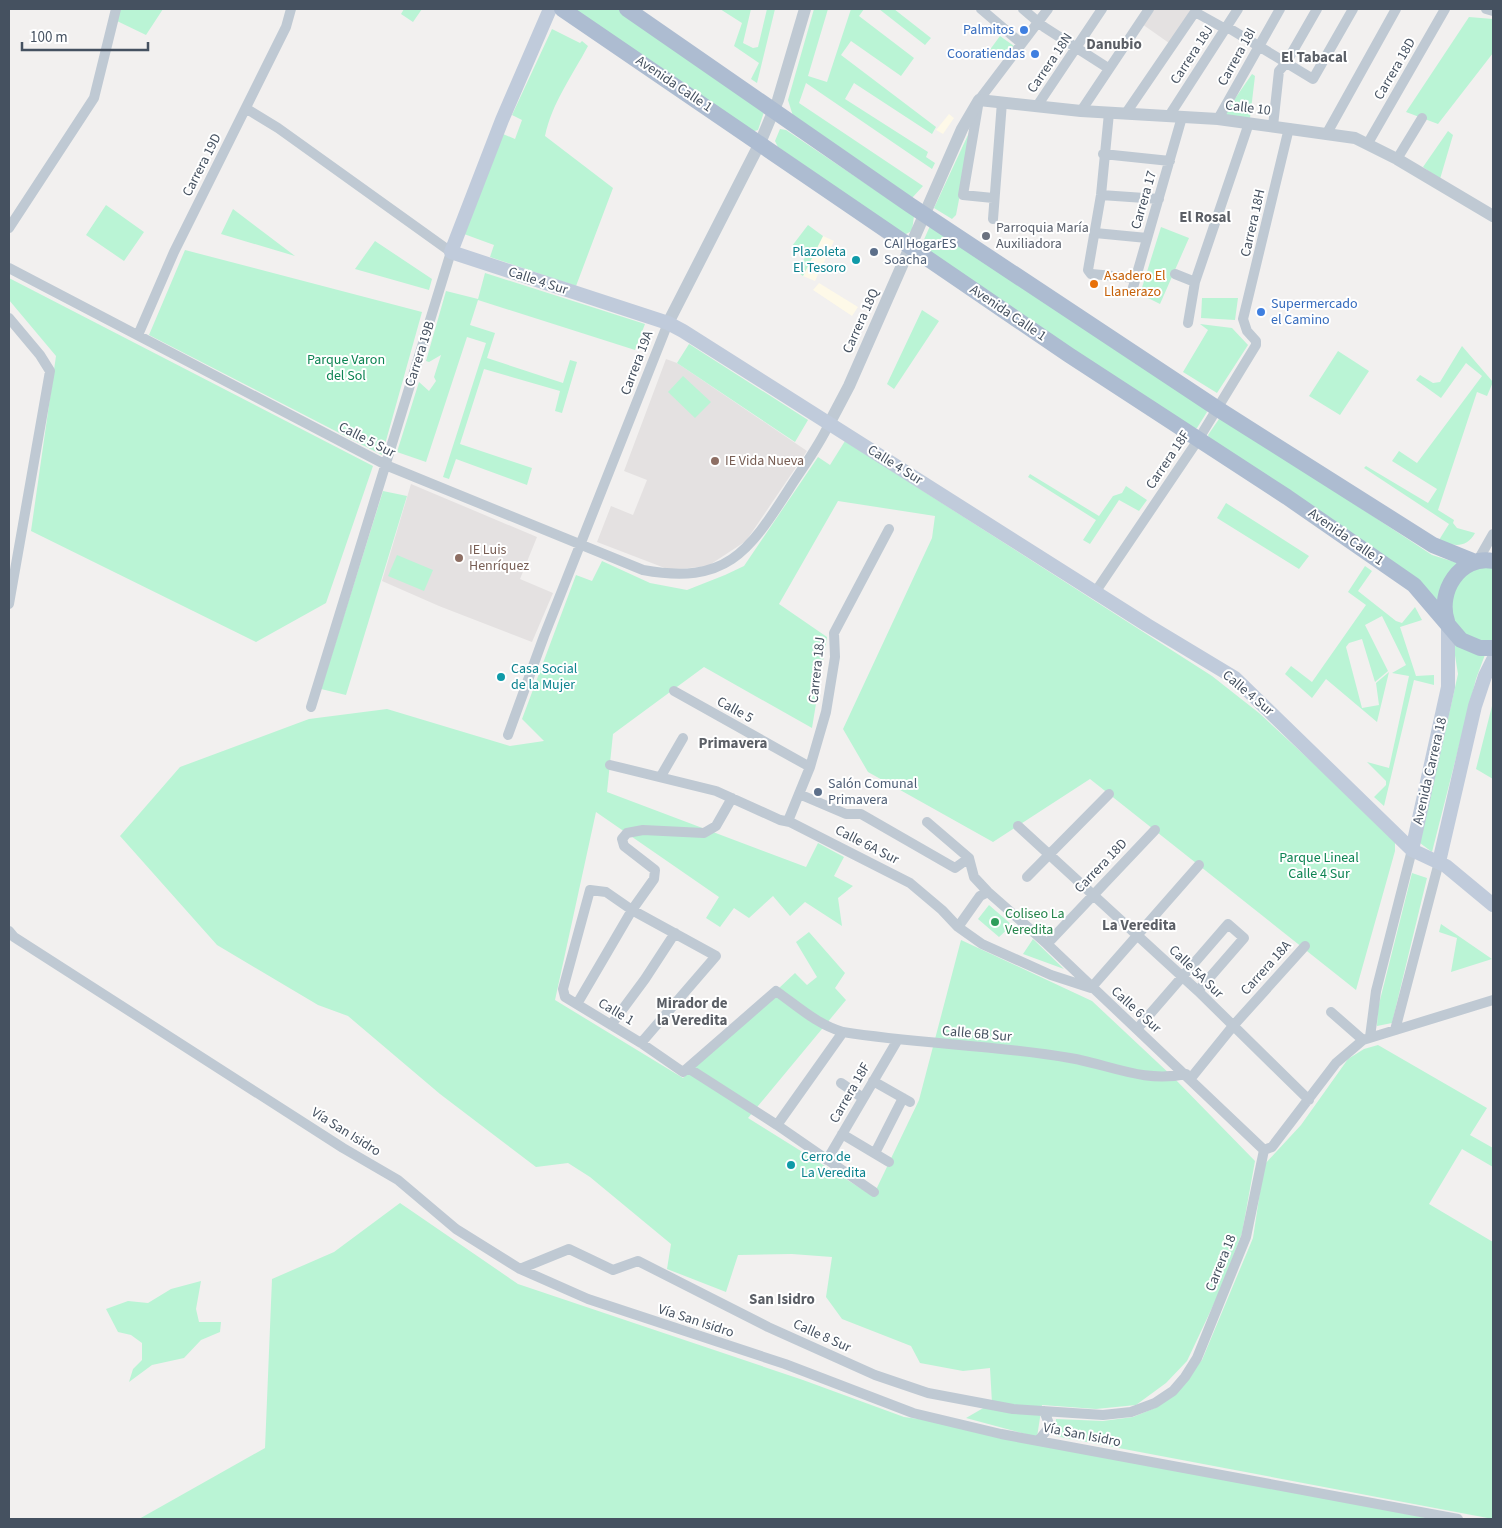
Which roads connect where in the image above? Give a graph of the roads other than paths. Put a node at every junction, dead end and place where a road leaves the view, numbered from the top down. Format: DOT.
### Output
graph roads {
  1 [pos="116,9"];
  2 [pos="291,9"];
  3 [pos="550,9"];
  4 [pos="562,9"];
  5 [pos="628,9"];
  6 [pos="805,9"];
  7 [pos="980,9"];
  8 [pos="1023,9"];
  9 [pos="1048,9"];
  10 [pos="1102,9"];
  11 [pos="1149,9"];
  12 [pos="1238,9"];
  13 [pos="1280,9"];
  14 [pos="1317,9"];
  15 [pos="1353,9"];
  16 [pos="1396,9"];
  17 [pos="1445,9"];
  18 [pos="1486,9"];
  19 [pos="1196,10"];
  20 [pos="1493,11"];
  21 [pos="1038,22"];
  22 [pos="1227,27"];
  23 [pos="1021,43"];
  24 [pos="1260,46"];
  25 [pos="1076,48"];
  26 [pos="1286,63"];
  27 [pos="1108,68"];
  28 [pos="979,100"];
  29 [pos="1002,102"];
  30 [pos="1037,106"];
  31 [pos="246,108"];
  32 [pos="774,111"];
  33 [pos="1081,111"];
  34 [pos="1109,113"];
  35 [pos="1126,114"];
  36 [pos="1169,116"];
  37 [pos="1182,116"];
  38 [pos="1422,118"];
  39 [pos="1218,119"];
  40 [pos="1249,123"];
  41 [pos="1273,126"];
  42 [pos="1290,128"];
  43 [pos="1327,133"];
  44 [pos="760,143"];
  45 [pos="1368,143"];
  46 [pos="1103,154"];
  47 [pos="1397,159"];
  48 [pos="1170,161"];
  49 [pos="1100,195"];
  50 [pos="993,198"];
  51 [pos="1159,199"];
  52 [pos="924,214"];
  53 [pos="1493,216"];
  54 [pos="993,219"];
  55 [pos="9,228"];
  56 [pos="1095,233"];
  57 [pos="1147,238"];
  58 [pos="910,246"];
  59 [pos="451,252"];
  60 [pos="9,268"];
  61 [pos="1175,274"];
  62 [pos="1136,278"];
  63 [pos="1195,282"];
  64 [pos="1132,291"];
  65 [pos="9,318"];
  66 [pos="668,322"];
  67 [pos="1188,323"];
  68 [pos="138,335"];
  69 [pos="1256,341"];
  70 [pos="1218,409"];
  71 [pos="830,424"];
  72 [pos="1198,440"];
  73 [pos="385,465"];
  74 [pos="889,529"];
  75 [pos="1493,534"];
  76 [pos="581,544"];
  77 [pos="732,559"];
  78 [pos="1482,562"];
  79 [pos="1096,591"];
  80 [pos="9,604"];
  81 [pos="1448,623"];
  82 [pos="1493,648"];
  83 [pos="1493,660"];
  84 [pos="674,691"];
  85 [pos="311,707"];
  86 [pos="508,734"];
  87 [pos="683,738"];
  88 [pos="610,764"];
  89 [pos="810,767"];
  90 [pos="661,776"];
  91 [pos="799,794"];
  92 [pos="1109,794"];
  93 [pos="732,798"];
  94 [pos="788,821"];
  95 [pos="927,822"];
  96 [pos="1018,826"];
  97 [pos="1155,830"];
  98 [pos="1412,850"];
  99 [pos="1050,856"];
  100 [pos="969,858"];
  101 [pos="1439,862"];
  102 [pos="1199,865"];
  103 [pos="1027,878"];
  104 [pos="988,892"];
  105 [pos="1092,896"];
  106 [pos="1493,905"];
  107 [pos="632,910"];
  108 [pos="958,927"];
  109 [pos="674,933"];
  110 [pos="11,934"];
  111 [pos="1138,935"];
  112 [pos="1047,944"];
  113 [pos="1305,946"];
  114 [pos="1182,976"];
  115 [pos="1091,988"];
  116 [pos="1198,991"];
  117 [pos="1493,1000"];
  118 [pos="577,1004"];
  119 [pos="1331,1012"];
  120 [pos="611,1025"];
  121 [pos="1233,1026"];
  122 [pos="1137,1029"];
  123 [pos="1396,1030"];
  124 [pos="843,1032"];
  125 [pos="1366,1038"];
  126 [pos="897,1041"];
  127 [pos="642,1043"];
  128 [pos="685,1070"];
  129 [pos="1188,1076"];
  130 [pos="873,1081"];
  131 [pos="840,1083"];
  132 [pos="863,1098"];
  133 [pos="1309,1100"];
  134 [pos="777,1125"];
  135 [pos="842,1134"];
  136 [pos="1264,1150"];
  137 [pos="875,1153"];
  138 [pos="827,1160"];
  139 [pos="889,1162"];
  140 [pos="874,1192"];
  141 [pos="520,1269"];
  142 [pos="1044,1412"];
  143 [pos="1039,1440"];
  144 [pos="1458,1519"];
  1 -- 55 [label="street"];
  2 -- 31 [label="street, Carrera 19D"];
  3 -- 59 [label="main road, Carrera 19B"];
  4 -- 44 [label="main road, Avenida Calle 1"];
  5 -- 32 [label="main road"];
  6 -- 32 [label="street, Carrera 19A"];
  7 -- 23 [label="street"];
  8 -- 21 [label="street"];
  9 -- 21 [label="street, Carrera 18Q"];
  10 -- 25 [label="street, Carrera 18N"];
  11 -- 27 [label="street"];
  12 -- 22 [label="street, Carrera 18J"];
  13 -- 24 [label="street, Carrera 18I"];
  14 -- 26 [label="street"];
  15 -- 26 [label="street"];
  16 -- 43 [label="street"];
  17 -- 45 [label="street, Carrera 18D"];
  18 -- 20 [label="street"];
  19 -- 22 [label="street"];
  19 -- 35 [label="street"];
  21 -- 23 [label="street, Carrera 18Q"];
  21 -- 25 [label="street"];
  22 -- 24 [label="street"];
  22 -- 36 [label="street, Carrera 18J"];
  23 -- 28 [label="street, Carrera 18Q"];
  24 -- 26 [label="street"];
  24 -- 39 [label="street, Carrera 18I"];
  25 -- 27 [label="street"];
  25 -- 30 [label="street, Carrera 18N"];
  26 -- 41 [label="street"];
  27 -- 33 [label="street"];
  28 -- 29 [label="street, Calle 10"];
  28 -- 50 [label="street"];
  28 -- 52 [label="street, Carrera 18Q"];
  29 -- 30 [label="street, Calle 10"];
  29 -- 50 [label="street"];
  30 -- 33 [label="street, Calle 10"];
  31 -- 59 [label="street, Calle 4 Sur"];
  31 -- 68 [label="street, Carrera 19D"];
  32 -- 44 [label="street, Carrera 19A"];
  32 -- 52 [label="main road"];
  33 -- 34 [label="street, Calle 10"];
  34 -- 35 [label="street, Calle 10"];
  34 -- 46 [label="street"];
  35 -- 36 [label="street, Calle 10"];
  36 -- 37 [label="street, Calle 10"];
  37 -- 39 [label="street, Calle 10"];
  37 -- 48 [label="street, Carrera 17"];
  38 -- 47 [label="street"];
  39 -- 40 [label="street, Calle 10"];
  40 -- 41 [label="street, Calle 10"];
  40 -- 63 [label="street"];
  41 -- 42 [label="street, Calle 10"];
  42 -- 43 [label="street, Calle 10"];
  42 -- 69 [label="street, Carrera 18H"];
  43 -- 45 [label="street, Calle 10"];
  44 -- 58 [label="main road, Avenida Calle 1"];
  44 -- 66 [label="street, Carrera 19A"];
  45 -- 47 [label="street, Calle 10"];
  46 -- 48 [label="street"];
  46 -- 49 [label="street"];
  47 -- 53 [label="street, Calle 10"];
  48 -- 51 [label="street, Carrera 17"];
  49 -- 51 [label="street"];
  49 -- 56 [label="street"];
  50 -- 54 [label="street"];
  51 -- 57 [label="street, Carrera 17"];
  52 -- 58 [label="street, Carrera 18Q"];
  52 -- 70 [label="main road"];
  56 -- 57 [label="street"];
  56 -- 62 [label="street"];
  57 -- 62 [label="street, Carrera 17"];
  58 -- 71 [label="street, Carrera 18Q"];
  58 -- 72 [label="main road, Avenida Calle 1"];
  59 -- 66 [label="main road, Calle 4 Sur"];
  59 -- 73 [label="street, Carrera 19B"];
  60 -- 68 [label="street, Calle 5 Sur"];
  61 -- 63 [label="street"];
  62 -- 64 [label="street, Carrera 17"];
  63 -- 67 [label="street"];
  65 -- 80 [label="street"];
  66 -- 71 [label="main road, Calle 4 Sur"];
  66 -- 76 [label="street, Carrera 19A"];
  68 -- 73 [label="street, Calle 5 Sur"];
  69 -- 70 [label="street, Carrera 18F"];
  70 -- 72 [label="street, Carrera 18F"];
  70 -- 78 [label="main road"];
  71 -- 77 [label="street, Carrera 18Q"];
  71 -- 79 [label="main road, Calle 4 Sur"];
  72 -- 79 [label="street, Carrera 18F"];
  72 -- 81 [label="main road, Avenida Calle 1"];
  73 -- 76 [label="street, Calle 5 Sur"];
  73 -- 85 [label="street, Carrera 19B"];
  74 -- 89 [label="street, Carrera 18J"];
  75 -- 78 [label="street, Avenida Carrera 18"];
  76 -- 77 [label="street, Calle 5 Sur"];
  76 -- 86 [label="street, Carrera 19A"];
  78 -- 81 [label="main road, Avenida Carrera 18"];
  79 -- 98 [label="main road, Calle 4 Sur"];
  81 -- 82 [label="main road, Avenida Calle 1"];
  81 -- 98 [label="main road, Avenida Carrera 18"];
  83 -- 101 [label="main road"];
  84 -- 89 [label="street, Calle 5"];
  87 -- 90 [label="street"];
  88 -- 90 [label="street, Calle 6A Sur"];
  89 -- 91 [label="street, Carrera 18J"];
  90 -- 93 [label="street, Calle 6A Sur"];
  91 -- 94 [label="street, Carrera 18J"];
  91 -- 100 [label="street"];
  92 -- 99 [label="street"];
  93 -- 94 [label="street, Calle 6A Sur"];
  93 -- 107 [label="street"];
  94 -- 108 [label="street, Calle 6A Sur"];
  95 -- 100 [label="street"];
  96 -- 99 [label="street, Calle 5A Sur"];
  97 -- 105 [label="street, Carrera 18D"];
  98 -- 101 [label="main road, Calle 4 Sur"];
  98 -- 125 [label="street, Avenida Carrera 18"];
  99 -- 103 [label="street"];
  99 -- 105 [label="street, Calle 5A Sur"];
  100 -- 104 [label="street, Calle 6 Sur"];
  101 -- 106 [label="main road, Calle 4 Sur"];
  101 -- 123 [label="street"];
  102 -- 111 [label="street"];
  104 -- 108 [label="street"];
  104 -- 112 [label="street, Calle 6 Sur"];
  105 -- 111 [label="street, Calle 5A Sur"];
  105 -- 112 [label="street, Carrera 18D"];
  107 -- 109 [label="street"];
  107 -- 118 [label="street"];
  107 -- 118 [label="street, Calle 1"];
  108 -- 115 [label="street, Calle 6A Sur"];
  109 -- 120 [label="street"];
  109 -- 127 [label="street"];
  110 -- 141 [label="street, Vía San Isidro"];
  111 -- 114 [label="street, Calle 5A Sur"];
  111 -- 115 [label="street"];
  112 -- 115 [label="street, Calle 6 Sur"];
  113 -- 121 [label="street, Carrera 18A"];
  114 -- 116 [label="street, Calle 5A Sur"];
  114 -- 116 [label="street"];
  114 -- 122 [label="street"];
  115 -- 122 [label="street, Calle 6 Sur"];
  116 -- 121 [label="street, Calle 5A Sur"];
  117 -- 123 [label="street"];
  118 -- 120 [label="street, Calle 1"];
  119 -- 125 [label="street"];
  120 -- 127 [label="street, Calle 1"];
  121 -- 129 [label="street, Carrera 18A"];
  121 -- 133 [label="street, Calle 5A Sur"];
  122 -- 129 [label="street, Calle 6 Sur"];
  123 -- 125 [label="street"];
  124 -- 126 [label="street, Calle 6B Sur"];
  124 -- 128 [label="street, Calle 6B Sur"];
  124 -- 134 [label="street"];
  125 -- 133 [label="street"];
  126 -- 129 [label="street, Calle 6B Sur"];
  126 -- 130 [label="street, Carrera 18F"];
  127 -- 128 [label="street, Calle 1"];
  128 -- 134 [label="street, Calle 1"];
  129 -- 136 [label="street, Calle 6 Sur"];
  130 -- 132 [label="street, Carrera 18F"];
  130 -- 137 [label="street"];
  131 -- 132 [label="street"];
  132 -- 135 [label="street, Carrera 18F"];
  133 -- 136 [label="street"];
  134 -- 138 [label="street, Calle 1"];
  135 -- 137 [label="street"];
  135 -- 138 [label="street, Carrera 18F"];
  136 -- 142 [label="street, Carrera 18"];
  137 -- 139 [label="street"];
  138 -- 140 [label="street, Calle 1"];
  141 -- 142 [label="street, Calle 8 Sur"];
  141 -- 143 [label="street, Vía San Isidro"];
  142 -- 143 [label="street"];
  143 -- 144 [label="street, Vía San Isidro"];
}
